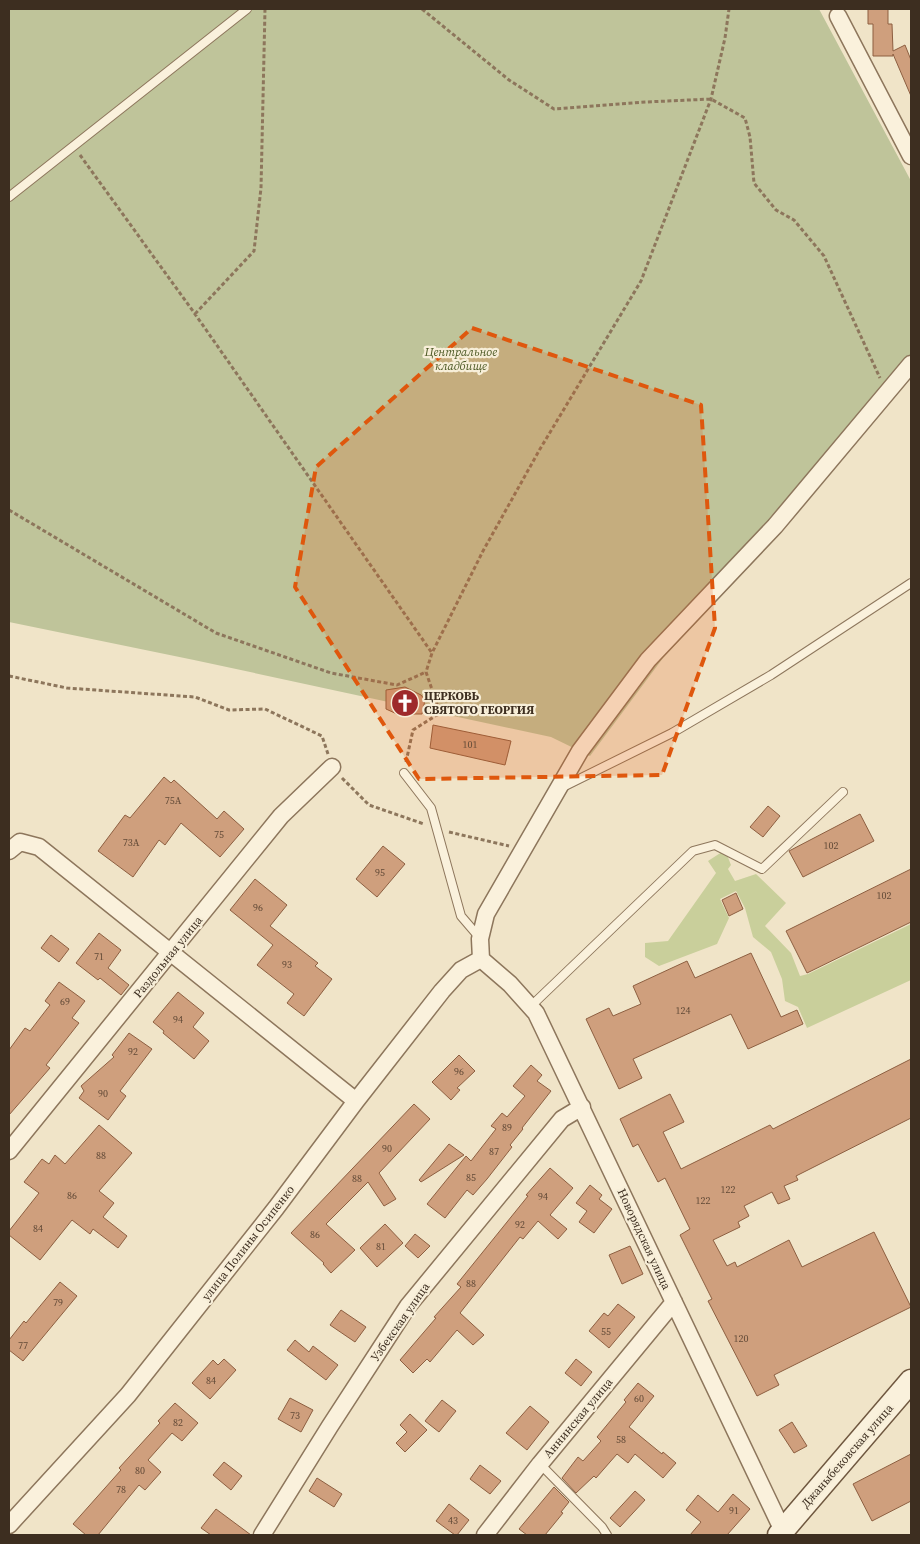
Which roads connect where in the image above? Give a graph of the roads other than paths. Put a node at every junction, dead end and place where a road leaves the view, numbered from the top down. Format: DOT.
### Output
graph roads {
  1 [pos="247,9"];
  2 [pos="838,16"];
  3 [pos="911,156"];
  4 [pos="9,197"];
  5 [pos="911,364"];
  6 [pos="911,583"];
  7 [pos="332,767"];
  8 [pos="404,773"];
  9 [pos="558,789"];
  10 [pos="843,792"];
  11 [pos="14,847"];
  12 [pos="480,939"];
  13 [pos="172,953"];
  14 [pos="481,959"];
  15 [pos="530,1007"];
  16 [pos="356,1101"];
  17 [pos="582,1107"];
  18 [pos="9,1151"];
  19 [pos="674,1302"];
  20 [pos="911,1382"];
  21 [pos="540,1464"];
  22 [pos="9,1525"];
  23 [pos="783,1534"];
  24 [pos="262,1535"];
  25 [pos="485,1535"];
  26 [pos="607,1535"];
  1 -- 4 [label="lane"];
  2 -- 3 [label="street"];
  5 -- 9 [label="street"];
  6 -- 9 [label="lane"];
  7 -- 13 [label="street, Раздольная улица"];
  8 -- 12 [label="lane"];
  9 -- 12 [label="street"];
  10 -- 15 [label="lane"];
  11 -- 13 [label="street"];
  12 -- 14 [label="street"];
  13 -- 16 [label="street"];
  13 -- 18 [label="street, Раздольная улица"];
  14 -- 15 [label="street, Новорядская улица"];
  14 -- 16 [label="street, улица Полины Осипенко"];
  15 -- 17 [label="street, Новорядская улица"];
  16 -- 22 [label="street, улица Полины Осипенко"];
  17 -- 19 [label="street, Новорядская улица"];
  17 -- 24 [label="street, Узбекская улица"];
  19 -- 21 [label="street, Аннинская улица"];
  19 -- 23 [label="street, Новорядская улица"];
  20 -- 23 [label="main road, Джаныбековская улица"];
  21 -- 25 [label="street, Аннинская улица"];
  21 -- 26 [label="lane"];
}
